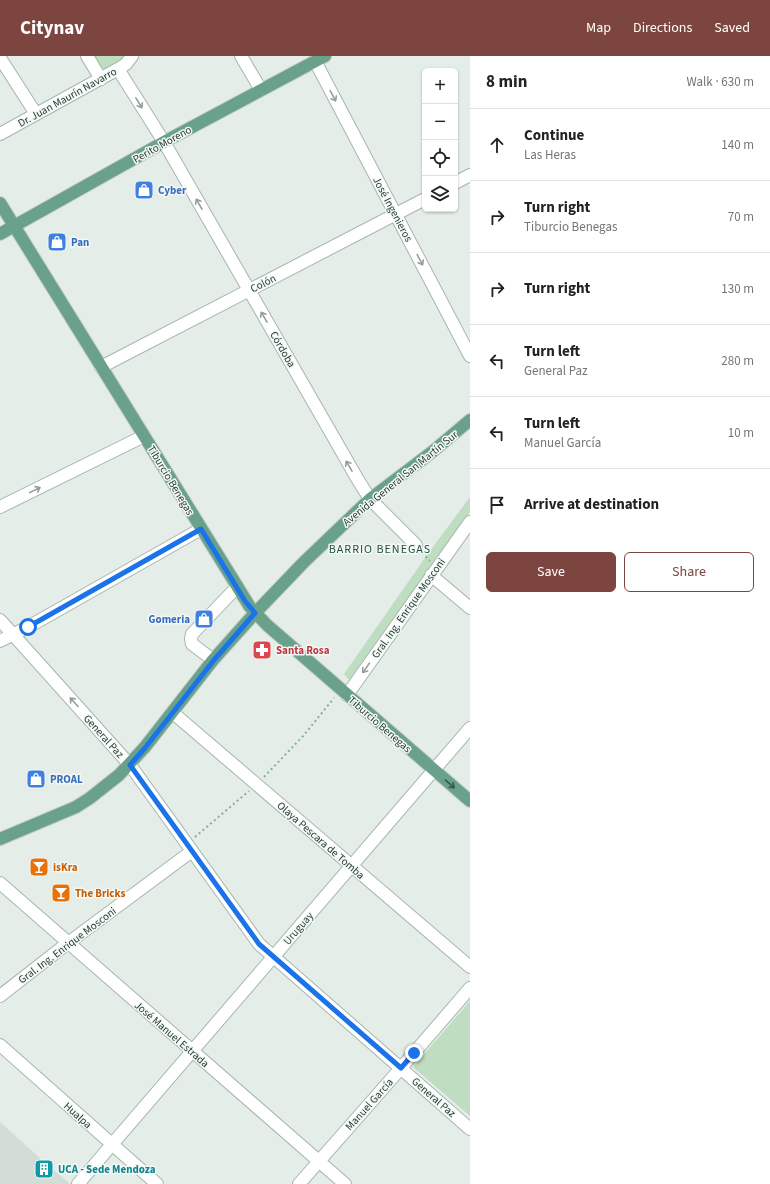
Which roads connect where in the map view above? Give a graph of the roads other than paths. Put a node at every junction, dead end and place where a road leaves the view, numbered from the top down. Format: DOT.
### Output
graph roads {
  1 [pos="87,56"];
  2 [pos="132,56"];
  3 [pos="241,56"];
  4 [pos="0,58"];
  5 [pos="320,59"];
  6 [pos="118,69"];
  7 [pos="101,79"];
  8 [pos="260,90"];
  9 [pos="36,114"];
  10 [pos="0,134"];
  11 [pos="164,142"];
  12 [pos="470,175"];
  13 [pos="458,181"];
  14 [pos="422,200"];
  15 [pos="0,203"];
  16 [pos="395,214"];
  17 [pos="14,226"];
  18 [pos="0,234"];
  19 [pos="249,290"];
  20 [pos="470,356"];
  21 [pos="101,367"];
  22 [pos="470,420"];
  23 [pos="144,436"];
  24 [pos="370,499"];
  25 [pos="0,507"];
  26 [pos="470,522"];
  27 [pos="201,529"];
  28 [pos="416,545"];
  29 [pos="431,575"];
  30 [pos="237,587"];
  31 [pos="470,608"];
  32 [pos="255,613"];
  33 [pos="0,620"];
  34 [pos="13,634"];
  35 [pos="0,642"];
  36 [pos="214,660"];
  37 [pos="347,695"];
  38 [pos="172,712"];
  39 [pos="470,728"];
  40 [pos="130,765"];
  41 [pos="433,770"];
  42 [pos="470,801"];
  43 [pos="0,839"];
  44 [pos="192,851"];
  45 [pos="351,866"];
  46 [pos="0,883"];
  47 [pos="68,943"];
  48 [pos="273,958"];
  49 [pos="470,967"];
  50 [pos="470,988"];
  51 [pos="0,996"];
  52 [pos="0,1045"];
  53 [pos="191,1051"];
  54 [pos="401,1068"];
  55 [pos="470,1129"];
  56 [pos="112,1144"];
  57 [pos="318,1161"];
  58 [pos="78,1184"];
  59 [pos="157,1184"];
  60 [pos="299,1184"];
  61 [pos="345,1184"];
  1 -- 7 [label="street"];
  2 -- 6 [label="street, Dr. Juan Maurín Navarro"];
  3 -- 8 [label="street"];
  4 -- 9 [label="street"];
  5 -- 8 [label="main road, Perito Moreno"];
  5 -- 16 [label="street, José Ingenieros, one-way"];
  6 -- 7 [label="street, Dr. Juan Maurín Navarro"];
  6 -- 11 [label="street, Córdoba, one-way"];
  7 -- 9 [label="street, Dr. Juan Maurín Navarro"];
  8 -- 11 [label="main road, Perito Moreno"];
  9 -- 10 [label="street, Dr. Juan Maurín Navarro"];
  11 -- 17 [label="main road, Perito Moreno"];
  19 -- 11 [label="street, Córdoba, one-way"];
  12 -- 13 [label="street"];
  14 -- 16 [label="street, Colón"];
  15 -- 17 [label="main road, Tiburcio Benegas"];
  16 -- 19 [label="street, Colón"];
  16 -- 20 [label="street, José Ingenieros, one-way"];
  17 -- 18 [label="main road, Perito Moreno"];
  17 -- 21 [label="main road, Tiburcio Benegas"];
  19 -- 21 [label="street, Colón"];
  24 -- 19 [label="street, Córdoba, one-way"];
  21 -- 23 [label="main road, Tiburcio Benegas"];
  22 -- 24 [label="main road, Avenida General San Martín Sur"];
  25 -- 23 [label="street, one-way"];
  23 -- 27 [label="main road, Tiburcio Benegas"];
  24 -- 28 [label="street, Córdoba"];
  24 -- 32 [label="main road, Avenida General San Martín Sur"];
  26 -- 29 [label="street, Gral. Ing. Enrique Mosconi"];
  27 -- 30 [label="main road, Tiburcio Benegas"];
  27 -- 34 [label="street"];
  29 -- 31 [label="street"];
  29 -- 37 [label="street, Gral. Ing. Enrique Mosconi, one-way"];
  30 -- 32 [label="main road, Tiburcio Benegas"];
  30 -- 36 [label="street"];
  32 -- 36 [label="main road, Avenida General San Martín Sur"];
  32 -- 37 [label="main road, Tiburcio Benegas"];
  33 -- 34 [label="street, General Paz"];
  34 -- 35 [label="street"];
  40 -- 34 [label="street, General Paz, one-way"];
  36 -- 38 [label="main road, Avenida General San Martín Sur"];
  37 -- 41 [label="main road, Tiburcio Benegas"];
  38 -- 40 [label="main road, Avenida General San Martín Sur"];
  38 -- 45 [label="street, Olaya Pescara de Tomba"];
  39 -- 41 [label="street, Uruguay"];
  40 -- 43 [label="main road, Avenida General San Martín Sur"];
  40 -- 44 [label="street, General Paz"];
  41 -- 42 [label="main road, Tiburcio Benegas, one-way"];
  41 -- 45 [label="street, Uruguay"];
  44 -- 47 [label="street, Gral. Ing. Enrique Mosconi"];
  44 -- 48 [label="street, General Paz"];
  45 -- 48 [label="street, Uruguay"];
  45 -- 49 [label="street, Olaya Pescara de Tomba"];
  46 -- 47 [label="street, José Manuel Estrada"];
  47 -- 51 [label="street, Gral. Ing. Enrique Mosconi"];
  47 -- 53 [label="street, José Manuel Estrada"];
  48 -- 53 [label="street, Uruguay"];
  48 -- 54 [label="street, General Paz"];
  50 -- 54 [label="street, Manuel García"];
  52 -- 56 [label="street, Hualpa"];
  53 -- 56 [label="street, Uruguay"];
  53 -- 57 [label="street, José Manuel Estrada"];
  54 -- 55 [label="street, General Paz"];
  54 -- 57 [label="street, Manuel García"];
  56 -- 58 [label="street, Uruguay"];
  56 -- 59 [label="street, Hualpa"];
  57 -- 60 [label="street, Manuel García"];
  57 -- 61 [label="street, José Manuel Estrada"];
}
